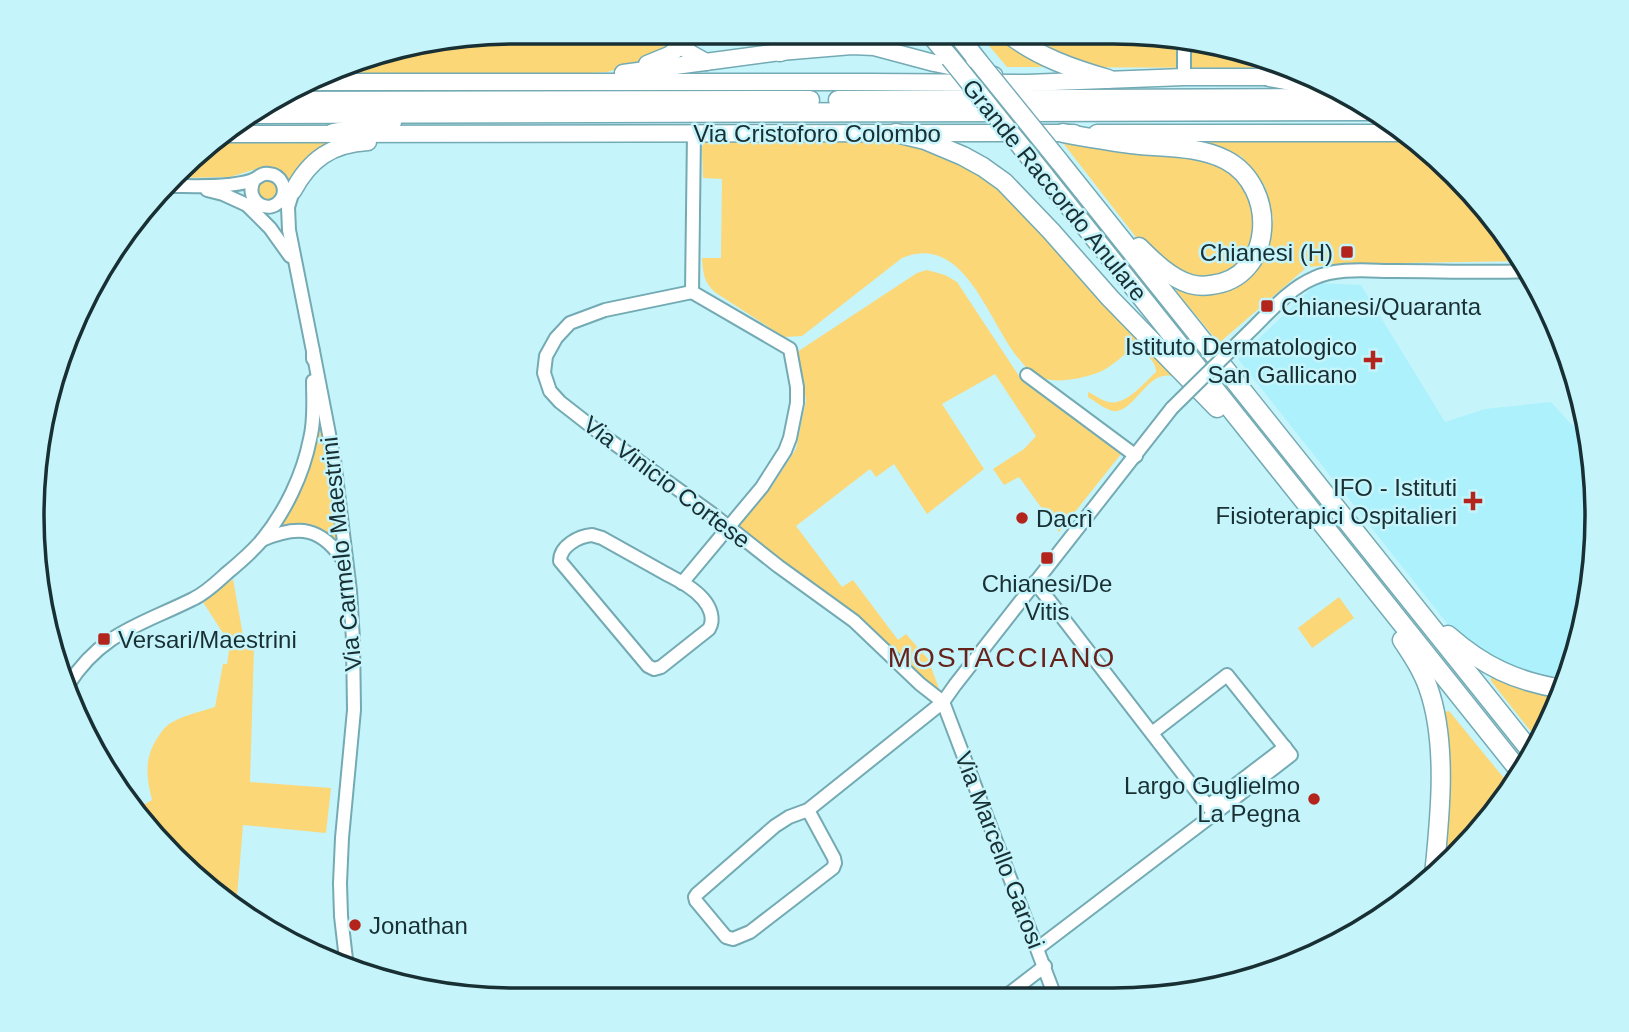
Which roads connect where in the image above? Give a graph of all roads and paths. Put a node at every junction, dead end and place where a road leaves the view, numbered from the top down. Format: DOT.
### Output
graph roads {
  1 [pos="676,44"];
  2 [pos="686,44"];
  3 [pos="799,44"];
  4 [pos="938,44"];
  5 [pos="965,44"];
  6 [pos="1024,44"];
  7 [pos="1184,50"];
  8 [pos="780,52"];
  9 [pos="706,62"];
  10 [pos="627,73"];
  11 [pos="1184,77"];
  12 [pos="1269,77"];
  13 [pos="1286,77"];
  14 [pos="1108,79"];
  15 [pos="568,81"];
  16 [pos="331,82"];
  17 [pos="1027,83"];
  18 [pos="1301,83"];
  19 [pos="1333,98"];
  20 [pos="291,101"];
  21 [pos="1356,111"];
  22 [pos="480,113"];
  23 [pos="269,114"];
  24 [pos="333,132"];
  25 [pos="581,132"];
  26 [pos="694,133"];
  27 [pos="897,133"];
  28 [pos="1063,133"];
  29 [pos="1389,133"];
  30 [pos="239,134"];
  31 [pos="254,180"];
  32 [pos="178,186"];
  33 [pos="186,186"];
  34 [pos="288,198"];
  35 [pos="1090,200"];
  36 [pos="253,205"];
  37 [pos="294,262"];
  38 [pos="1516,271"];
  39 [pos="692,292"];
  40 [pos="313,351"];
  41 [pos="1027,375"];
  42 [pos="327,418"];
  43 [pos="313,419"];
  44 [pos="1267,455"];
  45 [pos="1136,456"];
  46 [pos="728,528"];
  47 [pos="261,540"];
  48 [pos="347,566"];
  49 [pos="1356,566"];
  50 [pos="1035,582"];
  51 [pos="682,583"];
  52 [pos="1418,610"];
  53 [pos="73,678"];
  54 [pos="1553,687"];
  55 [pos="943,702"];
  56 [pos="1152,733"];
  57 [pos="1526,745"];
  58 [pos="1514,765"];
  59 [pos="808,810"];
  60 [pos="1211,810"];
  61 [pos="1435,861"];
  62 [pos="1038,948"];
  63 [pos="346,956"];
  64 [pos="1045,966"];
  65 [pos="1016,988"];
  66 [pos="1052,988"];
  1 -- 10 [label="main road"];
  2 -- 9 [label="main road"];
  3 -- 8 [label="highway"];
  4 -- 44 [label="highway, Grande Raccordo Anulare, bridge"];
  5 -- 35 [label="highway, Grande Raccordo Anulare, bridge"];
  6 -- 14 [label="highway"];
  7 -- 11 [label="street"];
  8 -- 9 [label="main road"];
  8 -- 17 [label="main road"];
  9 -- 10 [label="main road"];
  10 -- 15 [label="main road"];
  11 -- 12 [label="main road, Via Cristoforo Colombo"];
  11 -- 14 [label="main road, Via Cristoforo Colombo"];
  12 -- 13 [label="main road, Via Cristoforo Colombo"];
  12 -- 18 [label="highway"];
  14 -- 17 [label="main road, Via Cristoforo Colombo"];
  15 -- 16 [label="main road, Via Cristoforo Colombo"];
  15 -- 17 [label="main road, Via Cristoforo Colombo"];
  19 -- 20 [label="highway, Via Cristoforo Colombo"];
  21 -- 22 [label="highway, Via Cristoforo Colombo"];
  22 -- 23 [label="highway, Via Cristoforo Colombo"];
  22 -- 24 [label="highway"];
  24 -- 25 [label="main road, Via Cristoforo Colombo"];
  24 -- 30 [label="main road, Via Cristoforo Colombo"];
  25 -- 26 [label="main road, Via Cristoforo Colombo"];
  25 -- 34 [label="main road"];
  26 -- 27 [label="main road, Via Cristoforo Colombo"];
  26 -- 39 [label="street"];
  27 -- 28 [label="main road, Via Cristoforo Colombo"];
  27 -- 44 [label="highway"];
  28 -- 29 [label="main road, Via Cristoforo Colombo"];
  28 -- 35 [label="highway"];
  31 -- 33 [label="street"];
  31 -- 34 [label="street"];
  31 -- 36 [label="street"];
  32 -- 33 [label="street"];
  33 -- 36 [label="street"];
  34 -- 36 [label="street"];
  34 -- 37 [label="street"];
  35 -- 52 [label="highway, Grande Raccordo Anulare"];
  36 -- 37 [label="street"];
  37 -- 40 [label="street"];
  38 -- 45 [label="street, bridge"];
  39 -- 46 [label="street"];
  39 -- 46 [label="street, Via Vinicio Cortese"];
  40 -- 42 [label="street, Via Carmelo Maestrini"];
  40 -- 43 [label="street"];
  41 -- 45 [label="street"];
  42 -- 43 [label="street"];
  42 -- 48 [label="street, Via Carmelo Maestrini"];
  43 -- 47 [label="street"];
  44 -- 49 [label="highway, Grande Raccordo Anulare"];
  45 -- 50 [label="street"];
  46 -- 51 [label="street"];
  46 -- 55 [label="street, Via Vinicio Cortese"];
  47 -- 48 [label="street"];
  47 -- 53 [label="street"];
  48 -- 63 [label="street, Via Carmelo Maestrini"];
  49 -- 58 [label="highway, Grande Raccordo Anulare"];
  49 -- 61 [label="highway"];
  50 -- 55 [label="street"];
  50 -- 56 [label="street"];
  51 -- 51 [label="street"];
  52 -- 54 [label="highway"];
  52 -- 57 [label="highway, Grande Raccordo Anulare"];
  55 -- 59 [label="street"];
  55 -- 62 [label="street, Via Marcello Garosi"];
  56 -- 60 [label="street"];
  56 -- 60 [label="street"];
  59 -- 59 [label="street"];
  60 -- 62 [label="street"];
  62 -- 64 [label="street, Via Marcello Garosi"];
  64 -- 65 [label="street"];
  64 -- 66 [label="street, Via Marcello Garosi"];
}
